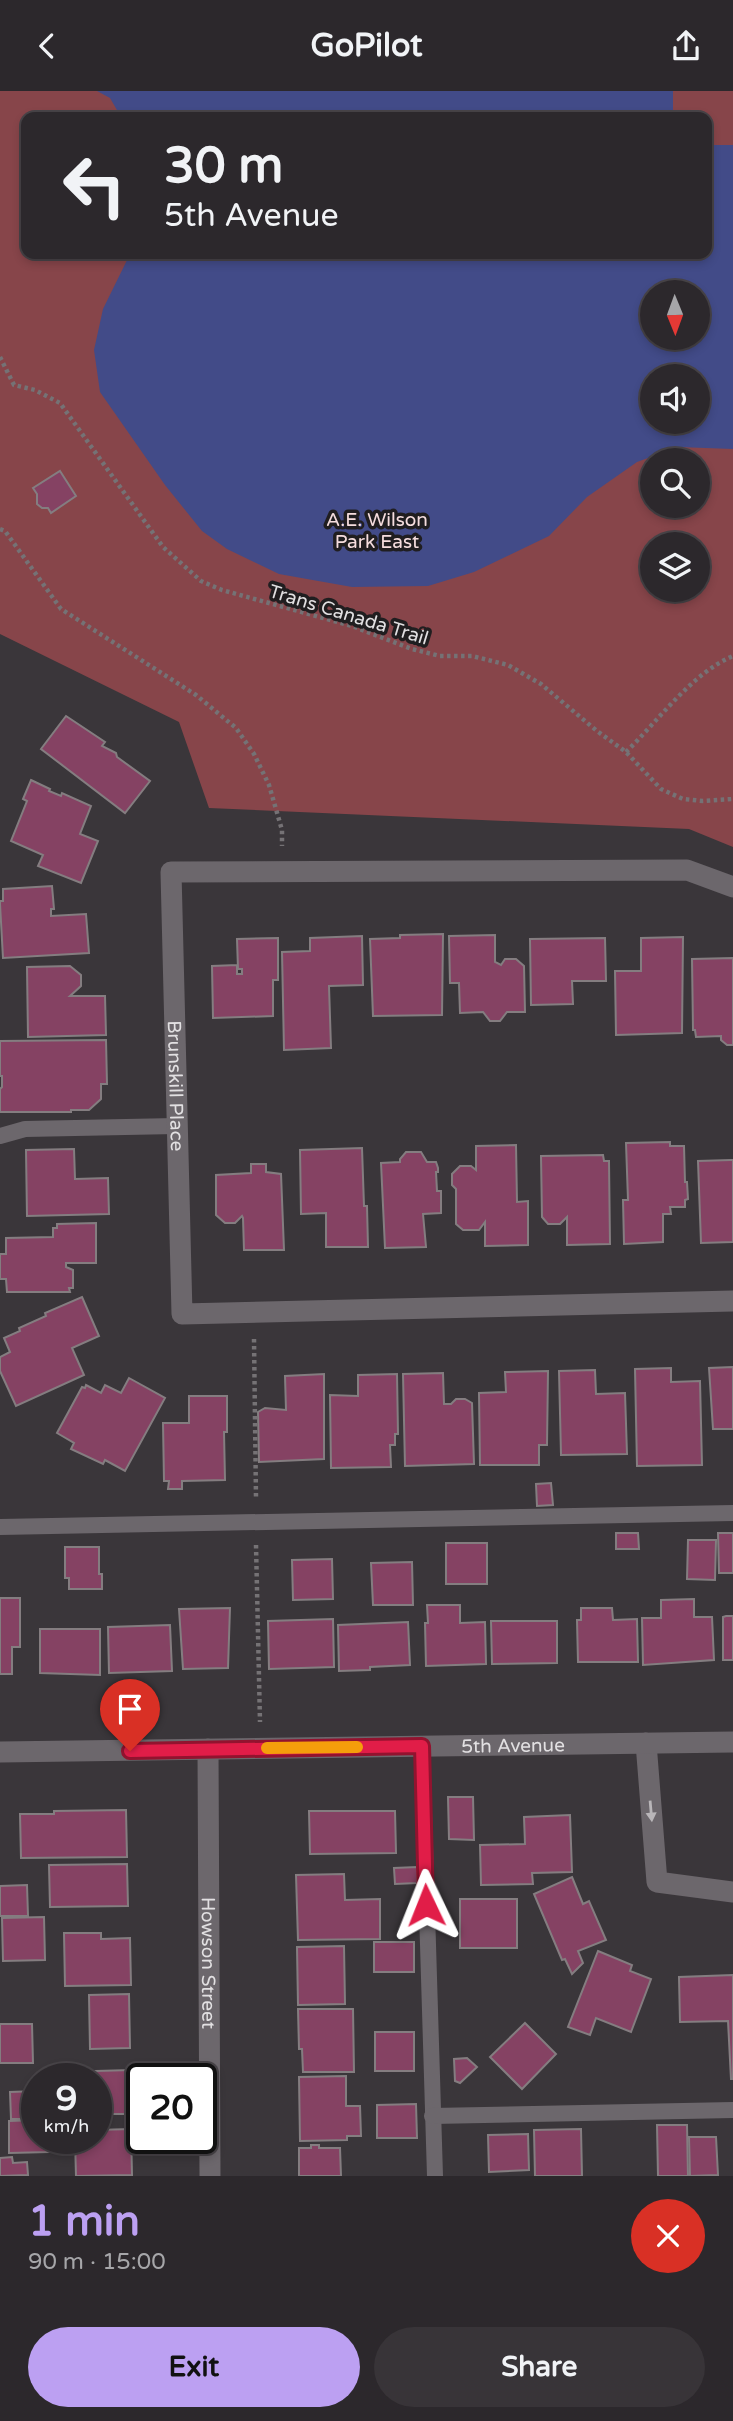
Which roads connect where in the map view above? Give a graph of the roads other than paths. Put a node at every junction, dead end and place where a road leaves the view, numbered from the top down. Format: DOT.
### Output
graph roads {
  1 [pos="733,887"];
  2 [pos="176,1126"];
  3 [pos="0,1136"];
  4 [pos="733,1301"];
  5 [pos="733,1513"];
  6 [pos="0,1527"];
  7 [pos="733,1742"];
  8 [pos="646,1744"];
  9 [pos="422,1746"];
  10 [pos="208,1749"];
  11 [pos="0,1752"];
  12 [pos="733,1892"];
  13 [pos="733,2110"];
  14 [pos="432,2116"];
  15 [pos="210,2176"];
  16 [pos="435,2176"];
  1 -- 2 [label="street, Brunskill Place"];
  2 -- 3 [label="lane"];
  2 -- 4 [label="street, Brunskill Place"];
  5 -- 6 [label="lane"];
  7 -- 8 [label="street, 5th Avenue"];
  8 -- 9 [label="street, 5th Avenue"];
  8 -- 12 [label="street, one-way"];
  9 -- 10 [label="street, 5th Avenue"];
  9 -- 14 [label="lane"];
  10 -- 11 [label="street, 5th Avenue"];
  10 -- 15 [label="street, Howson Street"];
  13 -- 14 [label="lane"];
  14 -- 16 [label="lane"];
}
